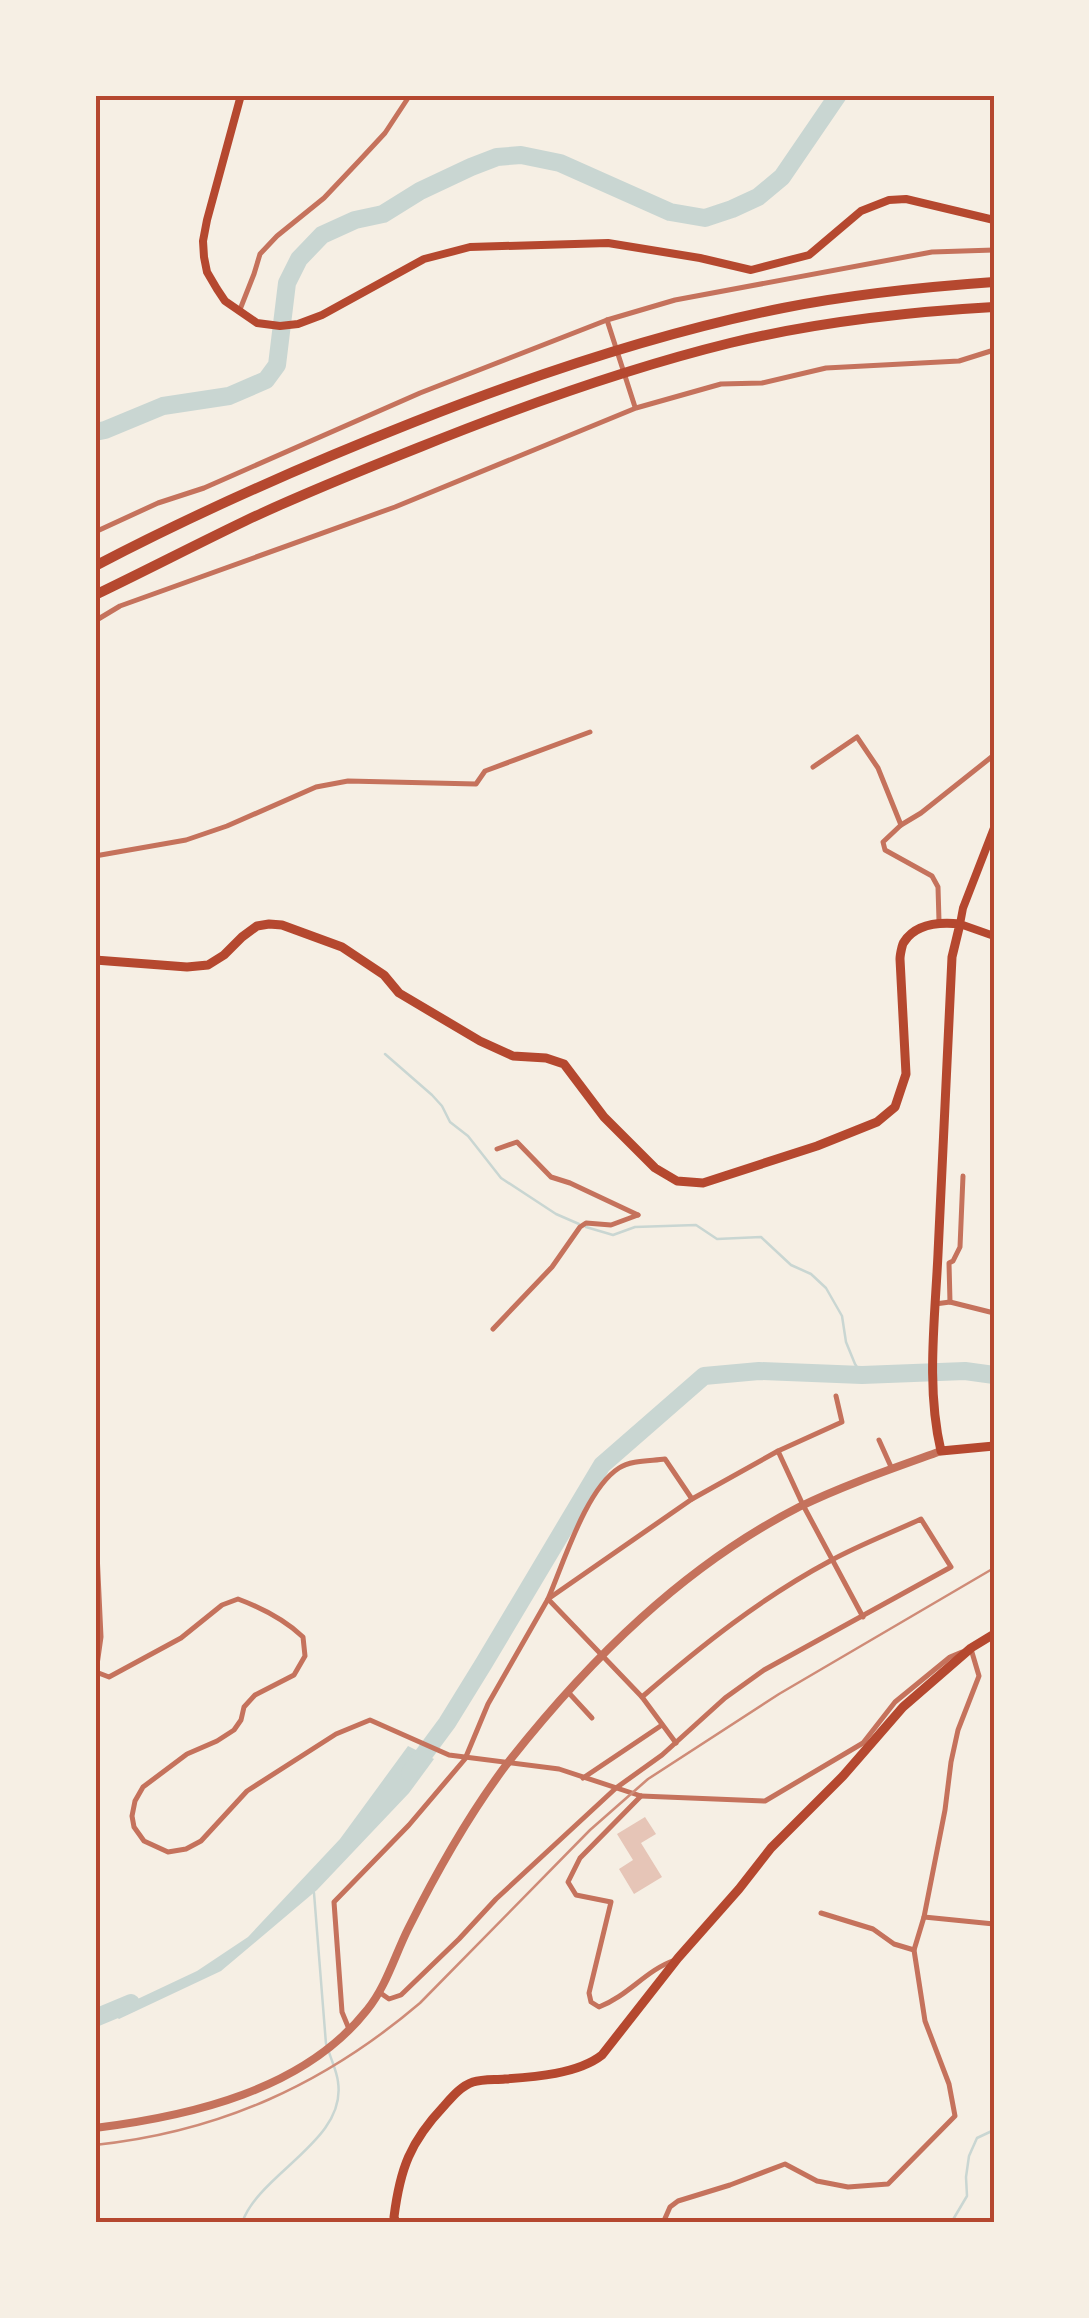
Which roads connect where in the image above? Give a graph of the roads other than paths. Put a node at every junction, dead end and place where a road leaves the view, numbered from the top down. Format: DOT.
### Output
graph roads {
  1 [pos="240,95"];
  2 [pos="410,95"];
  3 [pos="994,220"];
  4 [pos="994,250"];
  5 [pos="994,282"];
  6 [pos="994,307"];
  7 [pos="238,312"];
  8 [pos="606,320"];
  9 [pos="994,350"];
  10 [pos="636,408"];
  11 [pos="95,532"];
  12 [pos="95,566"];
  13 [pos="95,596"];
  14 [pos="95,621"];
  15 [pos="590,732"];
  16 [pos="994,755"];
  17 [pos="813,767"];
  18 [pos="901,825"];
  19 [pos="994,828"];
  20 [pos="990,849"];
  21 [pos="95,856"];
  22 [pos="939,921"];
  23 [pos="960,924"];
  24 [pos="994,936"];
  25 [pos="95,960"];
  26 [pos="497,1149"];
  27 [pos="963,1176"];
  28 [pos="950,1302"];
  29 [pos="935,1304"];
  30 [pos="994,1314"];
  31 [pos="494,1329"];
  32 [pos="836,1396"];
  33 [pos="879,1440"];
  34 [pos="994,1446"];
  35 [pos="778,1451"];
  36 [pos="940,1451"];
  37 [pos="892,1469"];
  38 [pos="692,1499"];
  39 [pos="803,1505"];
  40 [pos="95,1511"];
  41 [pos="832,1560"];
  42 [pos="548,1599"];
  43 [pos="863,1617"];
  44 [pos="994,1634"];
  45 [pos="971,1648"];
  46 [pos="602,1654"];
  47 [pos="568,1692"];
  48 [pos="642,1697"];
  49 [pos="592,1718"];
  50 [pos="662,1725"];
  51 [pos="676,1743"];
  52 [pos="464,1759"];
  53 [pos="509,1762"];
  54 [pos="582,1778"];
  55 [pos="616,1788"];
  56 [pos="641,1796"];
  57 [pos="822,1913"];
  58 [pos="924,1917"];
  59 [pos="994,1924"];
  60 [pos="914,1950"];
  61 [pos="678,1958"];
  62 [pos="379,1992"];
  63 [pos="349,2029"];
  64 [pos="95,2128"];
  65 [pos="396,2223"];
  66 [pos="663,2223"];
  1 -- 7 [label="main road"];
  2 -- 7 [label="street"];
  3 -- 7 [label="main road"];
  4 -- 8 [label="street"];
  5 -- 12 [label="highway"];
  6 -- 13 [label="highway"];
  8 -- 10 [label="street"];
  8 -- 11 [label="street"];
  9 -- 10 [label="street"];
  10 -- 14 [label="street"];
  15 -- 21 [label="street"];
  16 -- 18 [label="street"];
  17 -- 18 [label="street"];
  18 -- 22 [label="street"];
  19 -- 20 [label="main road"];
  20 -- 23 [label="main road"];
  22 -- 23 [label="main road"];
  22 -- 25 [label="main road"];
  23 -- 24 [label="main road"];
  23 -- 29 [label="main road"];
  26 -- 31 [label="street"];
  27 -- 28 [label="street"];
  28 -- 29 [label="street"];
  28 -- 30 [label="street"];
  29 -- 36 [label="main road"];
  32 -- 35 [label="street"];
  33 -- 37 [label="street"];
  34 -- 36 [label="main road"];
  35 -- 38 [label="street"];
  35 -- 39 [label="street"];
  36 -- 37 [label="street"];
  37 -- 39 [label="street"];
  38 -- 42 [label="street"];
  38 -- 42 [label="street"];
  39 -- 41 [label="street"];
  39 -- 46 [label="street"];
  40 -- 52 [label="street"];
  41 -- 43 [label="street"];
  41 -- 43 [label="street"];
  41 -- 48 [label="street"];
  42 -- 46 [label="street"];
  42 -- 52 [label="street"];
  43 -- 51 [label="street"];
  44 -- 45 [label="main road"];
  45 -- 56 [label="street"];
  45 -- 58 [label="street"];
  45 -- 61 [label="main road"];
  46 -- 47 [label="street"];
  46 -- 48 [label="street"];
  47 -- 49 [label="street"];
  47 -- 53 [label="street"];
  48 -- 50 [label="street"];
  50 -- 51 [label="street"];
  50 -- 54 [label="street"];
  51 -- 55 [label="street"];
  52 -- 53 [label="street"];
  52 -- 63 [label="street"];
  53 -- 54 [label="street"];
  53 -- 62 [label="street"];
  54 -- 55 [label="street"];
  55 -- 56 [label="street"];
  55 -- 62 [label="street"];
  56 -- 61 [label="street"];
  57 -- 60 [label="street"];
  58 -- 59 [label="street"];
  58 -- 60 [label="street"];
  60 -- 66 [label="street"];
  61 -- 65 [label="main road"];
  62 -- 63 [label="street"];
  63 -- 64 [label="street"];
}
